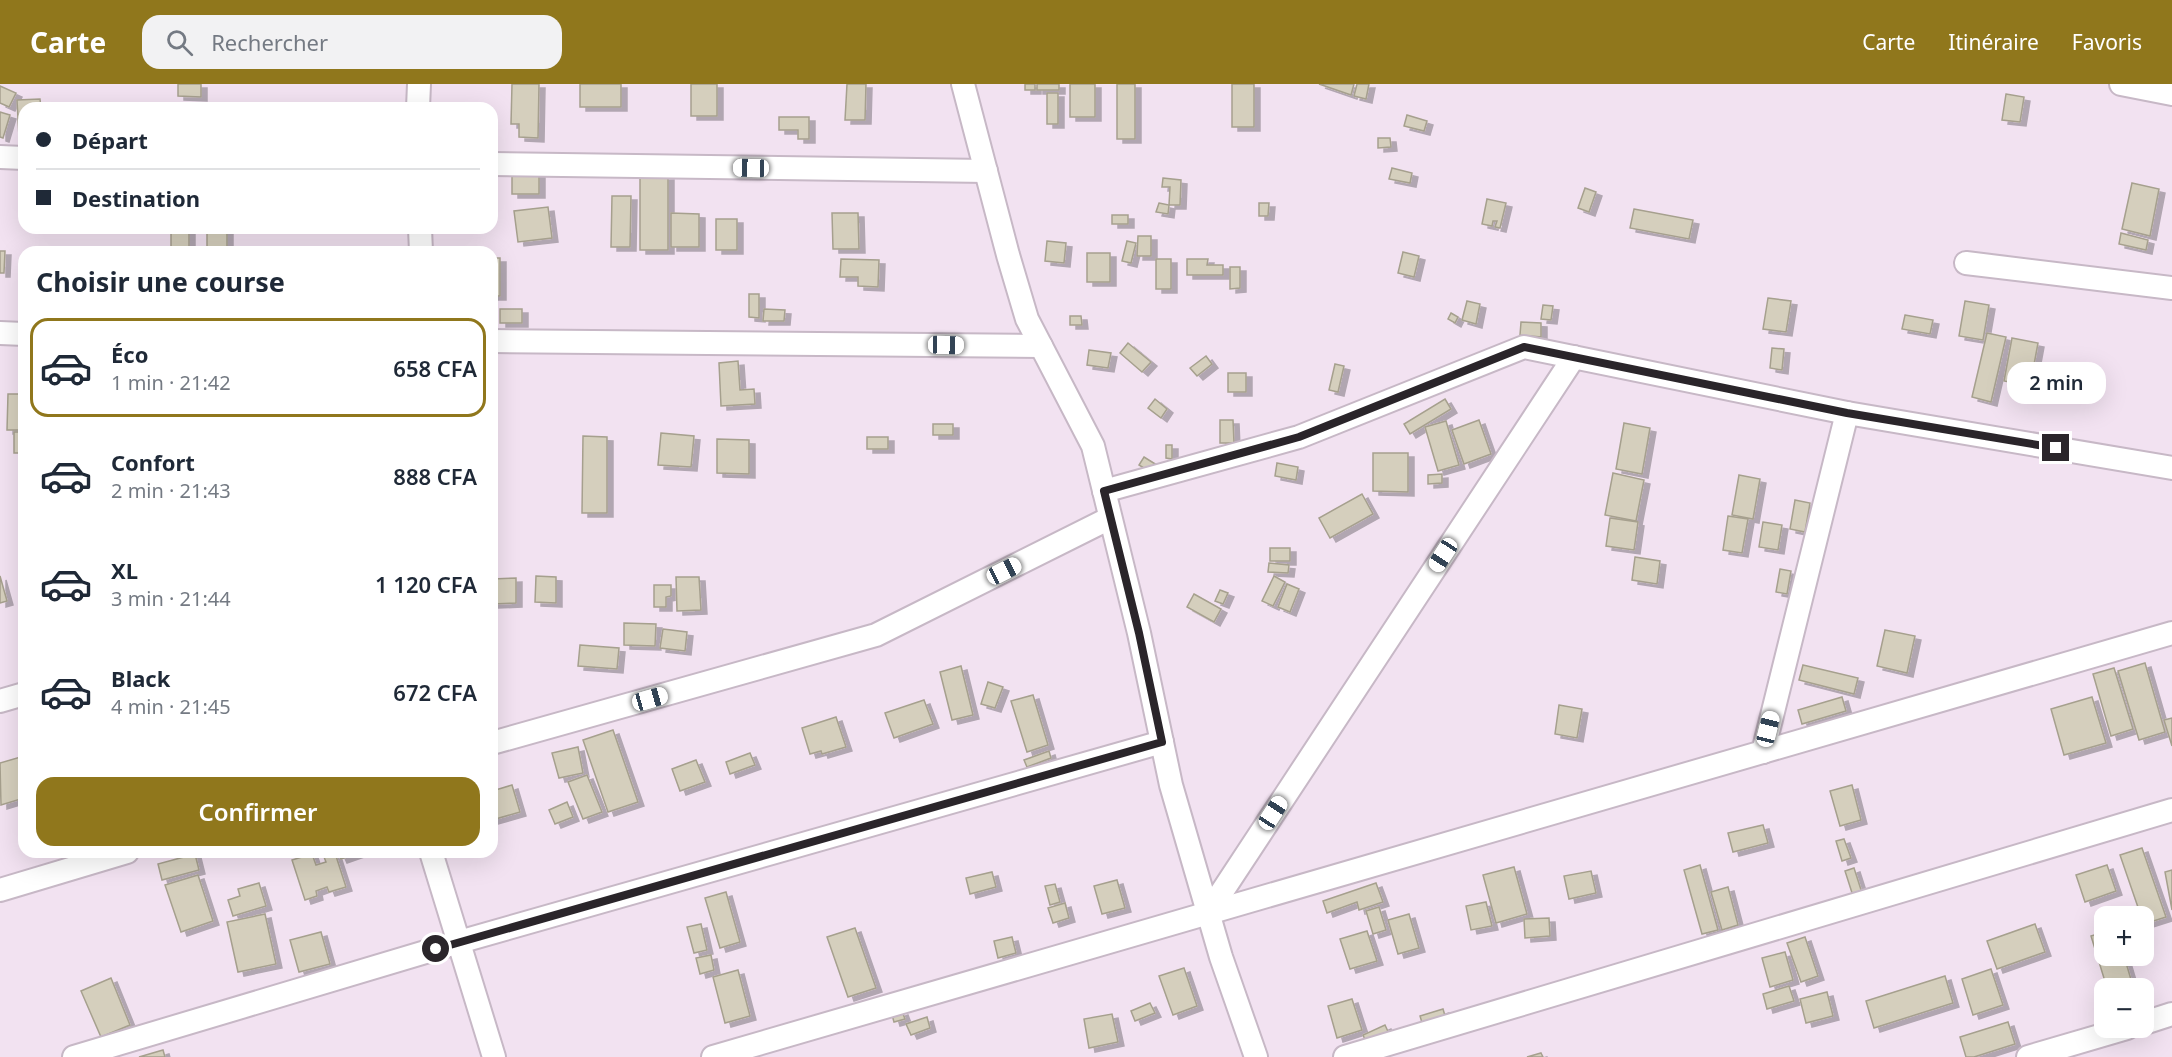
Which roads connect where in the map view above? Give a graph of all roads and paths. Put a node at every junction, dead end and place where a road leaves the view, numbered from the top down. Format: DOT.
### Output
graph roads {
  1 [pos="419,84"];
  2 [pos="963,84"];
  3 [pos="2121,84"];
  4 [pos="2172,94"];
  5 [pos="418,102"];
  6 [pos="0,157"];
  7 [pos="18,158"];
  8 [pos="498,164"];
  9 [pos="986,171"];
  10 [pos="1966,262"];
  11 [pos="2172,288"];
  12 [pos="0,333"];
  13 [pos="18,334"];
  14 [pos="498,341"];
  15 [pos="1041,346"];
  16 [pos="1574,357"];
  17 [pos="1847,413"];
  18 [pos="2172,468"];
  19 [pos="1104,491"];
  20 [pos="1110,518"];
  21 [pos="2172,633"];
  22 [pos="18,696"];
  23 [pos="0,701"];
  24 [pos="498,741"];
  25 [pos="1162,742"];
  26 [pos="1763,752"];
  27 [pos="2172,810"];
  28 [pos="107,858"];
  29 [pos="433,858"];
  30 [pos="0,890"];
  31 [pos="1208,913"];
  32 [pos="459,942"];
  33 [pos="2172,1014"];
  34 [pos="2154,1020"];
  35 [pos="2094,1038"];
  36 [pos="74,1057"];
  37 [pos="494,1057"];
  38 [pos="713,1057"];
  39 [pos="1256,1057"];
  40 [pos="1346,1057"];
  41 [pos="2028,1057"];
  1 -- 5 [label="street"];
  2 -- 9 [label="street"];
  3 -- 4 [label="street"];
  6 -- 7 [label="street"];
  8 -- 9 [label="street"];
  9 -- 15 [label="street"];
  10 -- 11 [label="street"];
  12 -- 13 [label="street"];
  14 -- 15 [label="street"];
  15 -- 19 [label="street"];
  16 -- 17 [label="street"];
  16 -- 19 [label="street"];
  16 -- 31 [label="street"];
  17 -- 18 [label="street"];
  17 -- 26 [label="street"];
  19 -- 20 [label="street"];
  20 -- 24 [label="street"];
  20 -- 25 [label="street"];
  21 -- 26 [label="street"];
  22 -- 23 [label="street"];
  25 -- 31 [label="street"];
  25 -- 32 [label="street"];
  26 -- 31 [label="street"];
  27 -- 40 [label="street"];
  28 -- 30 [label="street"];
  29 -- 32 [label="street"];
  31 -- 38 [label="street"];
  31 -- 39 [label="street"];
  32 -- 36 [label="street"];
  32 -- 37 [label="street"];
  33 -- 34 [label="street"];
  35 -- 41 [label="street"];
}
